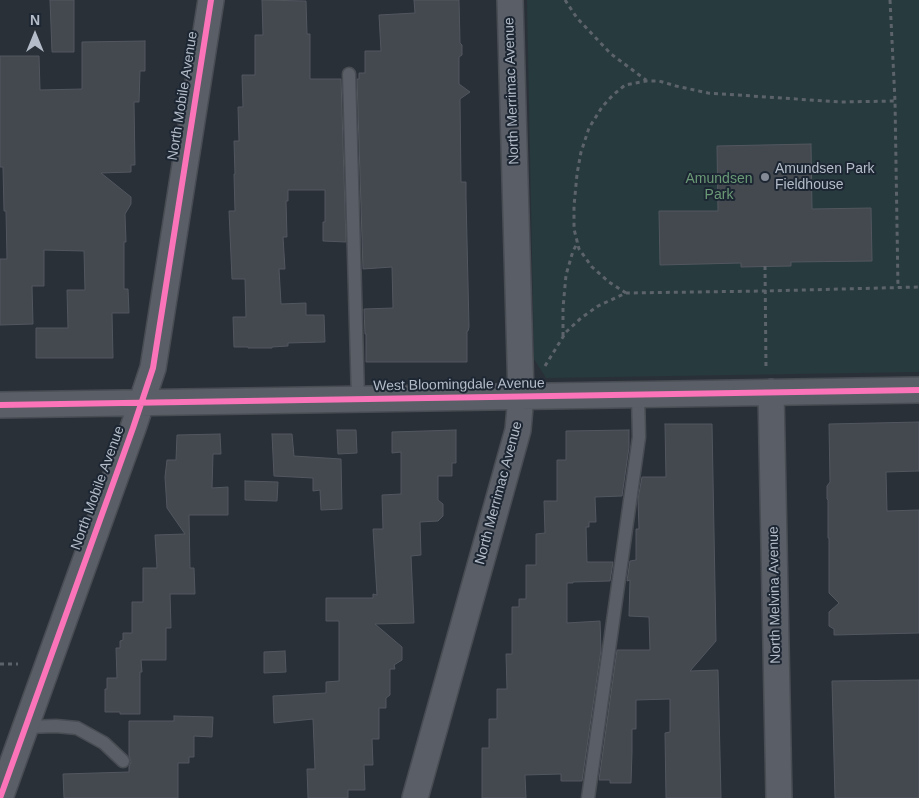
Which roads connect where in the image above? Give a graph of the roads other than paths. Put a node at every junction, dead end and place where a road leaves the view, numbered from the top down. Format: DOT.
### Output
graph roads {
  1 [pos="211,0"];
  2 [pos="510,0"];
  3 [pos="349,74"];
  4 [pos="919,390"];
  5 [pos="769,392"];
  6 [pos="638,395"];
  7 [pos="521,396"];
  8 [pos="358,399"];
  9 [pos="142,402"];
  10 [pos="0,405"];
  11 [pos="26,727"];
  12 [pos="123,761"];
  13 [pos="0,798"];
  14 [pos="415,798"];
  15 [pos="588,798"];
  16 [pos="779,798"];
  1 -- 9 [label="street, North Mobile Avenue"];
  2 -- 7 [label="street, North Merrimac Avenue"];
  3 -- 8 [label="lane"];
  4 -- 5 [label="street, West Bloomingdale Avenue"];
  5 -- 6 [label="street, West Bloomingdale Avenue"];
  5 -- 16 [label="street, North Melvina Avenue"];
  6 -- 7 [label="street, West Bloomingdale Avenue"];
  6 -- 15 [label="lane"];
  7 -- 8 [label="street, West Bloomingdale Avenue"];
  7 -- 14 [label="street, North Merrimac Avenue"];
  8 -- 9 [label="street, West Bloomingdale Avenue"];
  9 -- 10 [label="street, West Bloomingdale Avenue"];
  9 -- 11 [label="street, North Mobile Avenue"];
  11 -- 12 [label="lane"];
  11 -- 13 [label="street, North Mobile Avenue"];
}
